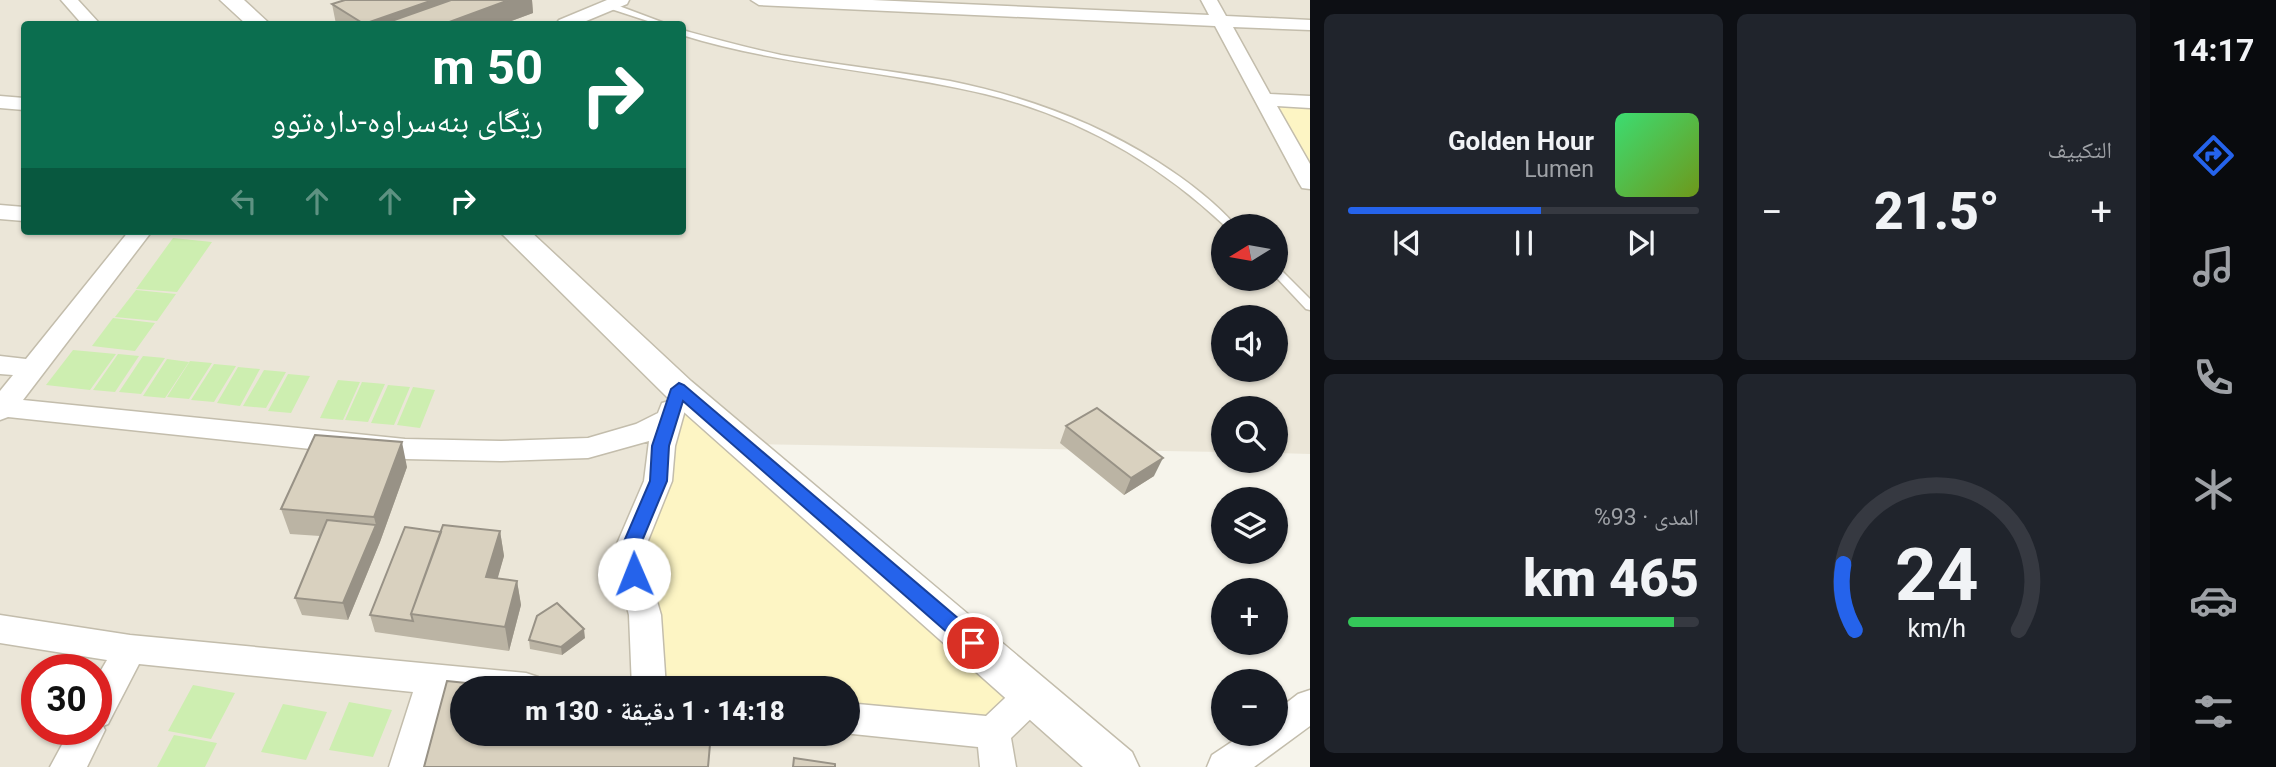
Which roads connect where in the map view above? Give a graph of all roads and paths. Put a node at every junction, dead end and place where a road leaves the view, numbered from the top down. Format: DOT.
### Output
graph roads {
  1 [pos="69,0"];
  2 [pos="231,0"];
  3 [pos="759,0"];
  4 [pos="1209,0"];
  5 [pos="615,3"];
  6 [pos="1056,7"];
  7 [pos="88,21"];
  8 [pos="256,21"];
  9 [pos="572,21"];
  10 [pos="656,21"];
  11 [pos="1220,21"];
  12 [pos="1310,24"];
  13 [pos="686,33"];
  14 [pos="1263,99"];
  15 [pos="0,102"];
  16 [pos="1310,102"];
  17 [pos="21,104"];
  18 [pos="1310,183"];
  19 [pos="0,212"];
  20 [pos="21,214"];
  21 [pos="1218,214"];
  22 [pos="138,235"];
  23 [pos="517,235"];
  24 [pos="1288,283"];
  25 [pos="1310,306"];
  26 [pos="0,365"];
  27 [pos="32,369"];
  28 [pos="674,404"];
  29 [pos="1,408"];
  30 [pos="0,629"];
  31 [pos="130,649"];
  32 [pos="648,676"];
  33 [pos="434,679"];
  34 [pos="450,681"];
  35 [pos="112,683"];
  36 [pos="1033,694"];
  37 [pos="1310,705"];
  38 [pos="860,720"];
  39 [pos="1288,723"];
  40 [pos="993,733"];
  41 [pos="80,745"];
  42 [pos="1256,746"];
  43 [pos="68,767"];
  44 [pos="407,767"];
  45 [pos="998,767"];
  46 [pos="1116,767"];
  47 [pos="1225,767"];
  1 -- 7 [label="street"];
  2 -- 8 [label="street"];
  3 -- 6 [label="street"];
  4 -- 11 [label="street"];
  5 -- 9 [label="street"];
  5 -- 10 [label="lane"];
  6 -- 11 [label="street"];
  11 -- 12 [label="street"];
  11 -- 14 [label="street"];
  13 -- 21 [label="lane"];
  14 -- 16 [label="street"];
  14 -- 18 [label="street"];
  15 -- 17 [label="street"];
  19 -- 20 [label="street"];
  22 -- 27 [label="street"];
  23 -- 28 [label="street"];
  24 -- 25 [label="lane"];
  26 -- 27 [label="street"];
  27 -- 29 [label="street"];
  28 -- 29 [label="street"];
  28 -- 32 [label="street"];
  28 -- 36 [label="street"];
  30 -- 31 [label="street"];
  31 -- 33 [label="street"];
  31 -- 35 [label="street"];
  33 -- 34 [label="street"];
  33 -- 44 [label="street"];
  36 -- 40 [label="street"];
  36 -- 46 [label="street"];
  37 -- 39 [label="street"];
  38 -- 40 [label="street"];
  40 -- 45 [label="street"];
  41 -- 43 [label="street"];
  42 -- 47 [label="street"];
}
